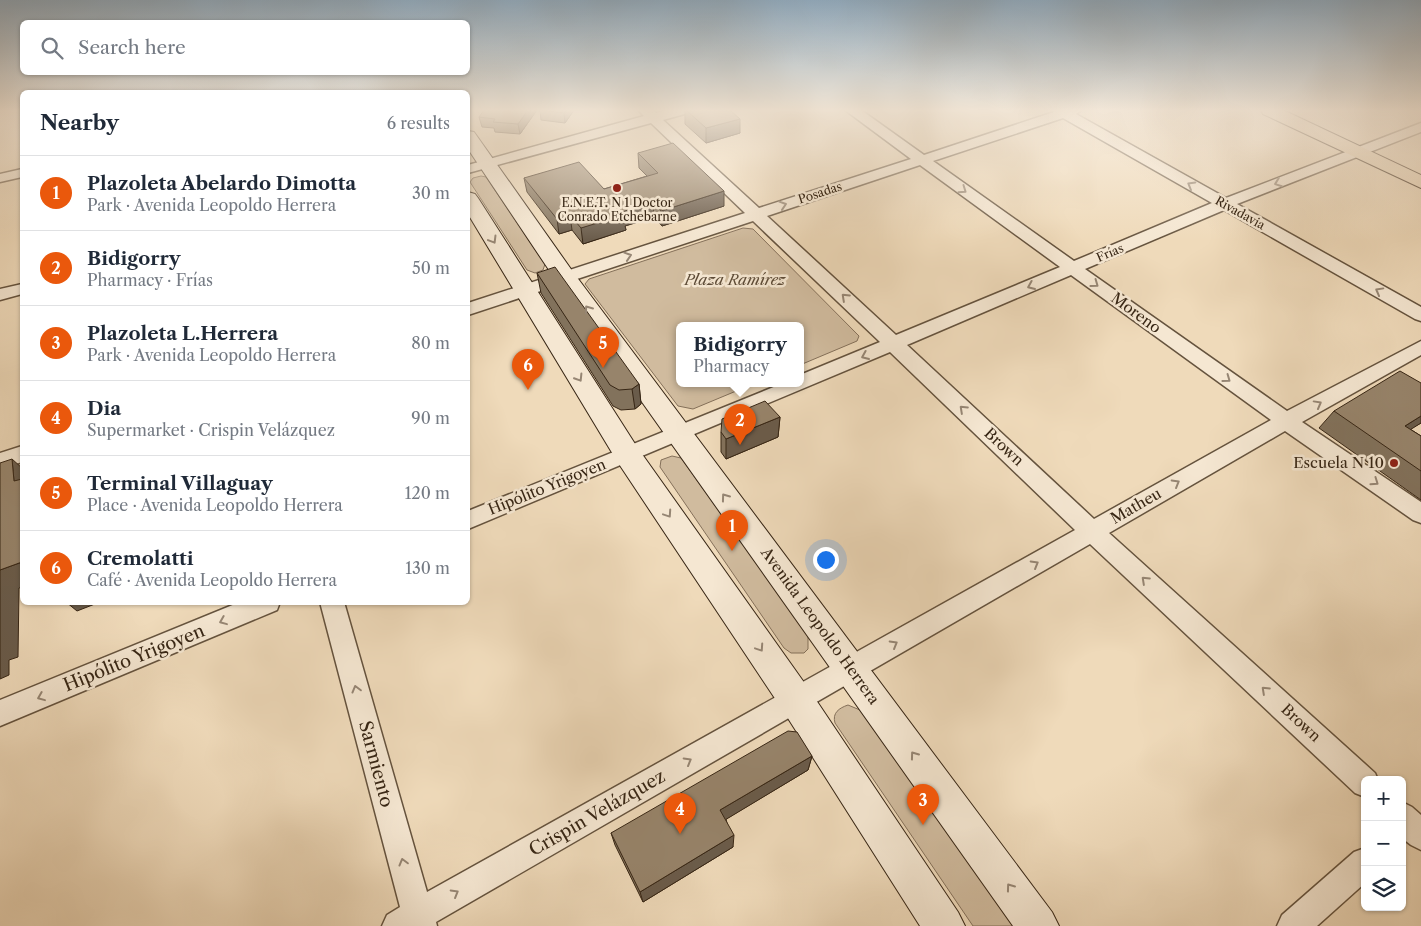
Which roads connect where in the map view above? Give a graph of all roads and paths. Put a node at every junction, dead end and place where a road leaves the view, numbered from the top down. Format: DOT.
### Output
graph roads {
  1 [pos="473,153"];
  2 [pos="519,153"];
  3 [pos="691,153"];
  4 [pos="911,153"];
  5 [pos="940,153"];
  6 [pos="1138,153"];
  7 [pos="1354,153"];
  8 [pos="1360,153"];
  9 [pos="920,160"];
  10 [pos="477,166"];
  11 [pos="20,173"];
  12 [pos="0,178"];
  13 [pos="1421,182"];
  14 [pos="470,201"];
  15 [pos="1224,204"];
  16 [pos="756,214"];
  17 [pos="1074,268"];
  18 [pos="566,277"];
  19 [pos="20,290"];
  20 [pos="524,291"];
  21 [pos="0,295"];
  22 [pos="470,308"];
  23 [pos="1421,315"];
  24 [pos="894,344"];
  25 [pos="1421,347"];
  26 [pos="804,381"];
  27 [pos="790,387"];
  28 [pos="1286,421"];
  29 [pos="679,434"];
  30 [pos="627,454"];
  31 [pos="20,455"];
  32 [pos="0,461"];
  33 [pos="1421,514"];
  34 [pos="470,519"];
  35 [pos="1092,531"];
  36 [pos="261,605"];
  37 [pos="333,605"];
  38 [pos="852,669"];
  39 [pos="796,700"];
  40 [pos="0,714"];
  41 [pos="1361,779"];
  42 [pos="1362,866"];
  43 [pos="412,922"];
  44 [pos="944,926"];
  45 [pos="1038,926"];
  46 [pos="1293,926"];
  1 -- 10 [label="street, Avenida Leopoldo Herrera"];
  2 -- 10 [label="street"];
  3 -- 16 [label="street, Brown"];
  4 -- 9 [label="street, Moreno"];
  5 -- 9 [label="street, Posadas"];
  15 -- 6 [label="street, Rivadavia, one-way"];
  7 -- 15 [label="street, Frías, one-way"];
  8 -- 13 [label="main road"];
  16 -- 9 [label="street, Posadas, one-way"];
  9 -- 17 [label="street, Moreno, one-way"];
  10 -- 18 [label="street, Avenida Leopoldo Herrera"];
  11 -- 12 [label="street"];
  14 -- 20 [label="street, one-way"];
  15 -- 17 [label="street, Frías"];
  23 -- 15 [label="street, Rivadavia, one-way"];
  18 -- 16 [label="street, Posadas, one-way"];
  24 -- 16 [label="street, Brown, one-way"];
  17 -- 24 [label="street, Frías, one-way"];
  17 -- 28 [label="street, Moreno, one-way"];
  18 -- 20 [label="street"];
  29 -- 18 [label="street, Avenida Leopoldo Herrera, one-way"];
  19 -- 21 [label="street"];
  20 -- 22 [label="street"];
  20 -- 30 [label="street, one-way"];
  24 -- 26 [label="street, Frías, one-way"];
  35 -- 24 [label="street, Brown, one-way"];
  28 -- 25 [label="street, Matheu, one-way"];
  27 -- 29 [label="street, Frías"];
  28 -- 33 [label="street, Moreno, one-way"];
  35 -- 28 [label="street, Matheu, one-way"];
  29 -- 30 [label="street, Hipólito Yrigoyen"];
  38 -- 29 [label="street, Avenida Leopoldo Herrera, one-way"];
  30 -- 34 [label="street, Hipólito Yrigoyen"];
  30 -- 39 [label="street, one-way"];
  31 -- 32 [label="street"];
  38 -- 35 [label="street, Matheu, one-way"];
  41 -- 35 [label="street, Brown, one-way"];
  36 -- 40 [label="street, Hipólito Yrigoyen, one-way"];
  43 -- 37 [label="street, Sarmiento, one-way"];
  38 -- 39 [label="street, Matheu"];
  45 -- 38 [label="street, Avenida Leopoldo Herrera, one-way"];
  43 -- 39 [label="street, Crispin Velázquez, one-way"];
  39 -- 44 [label="street"];
  42 -- 46 [label="street"];
}
